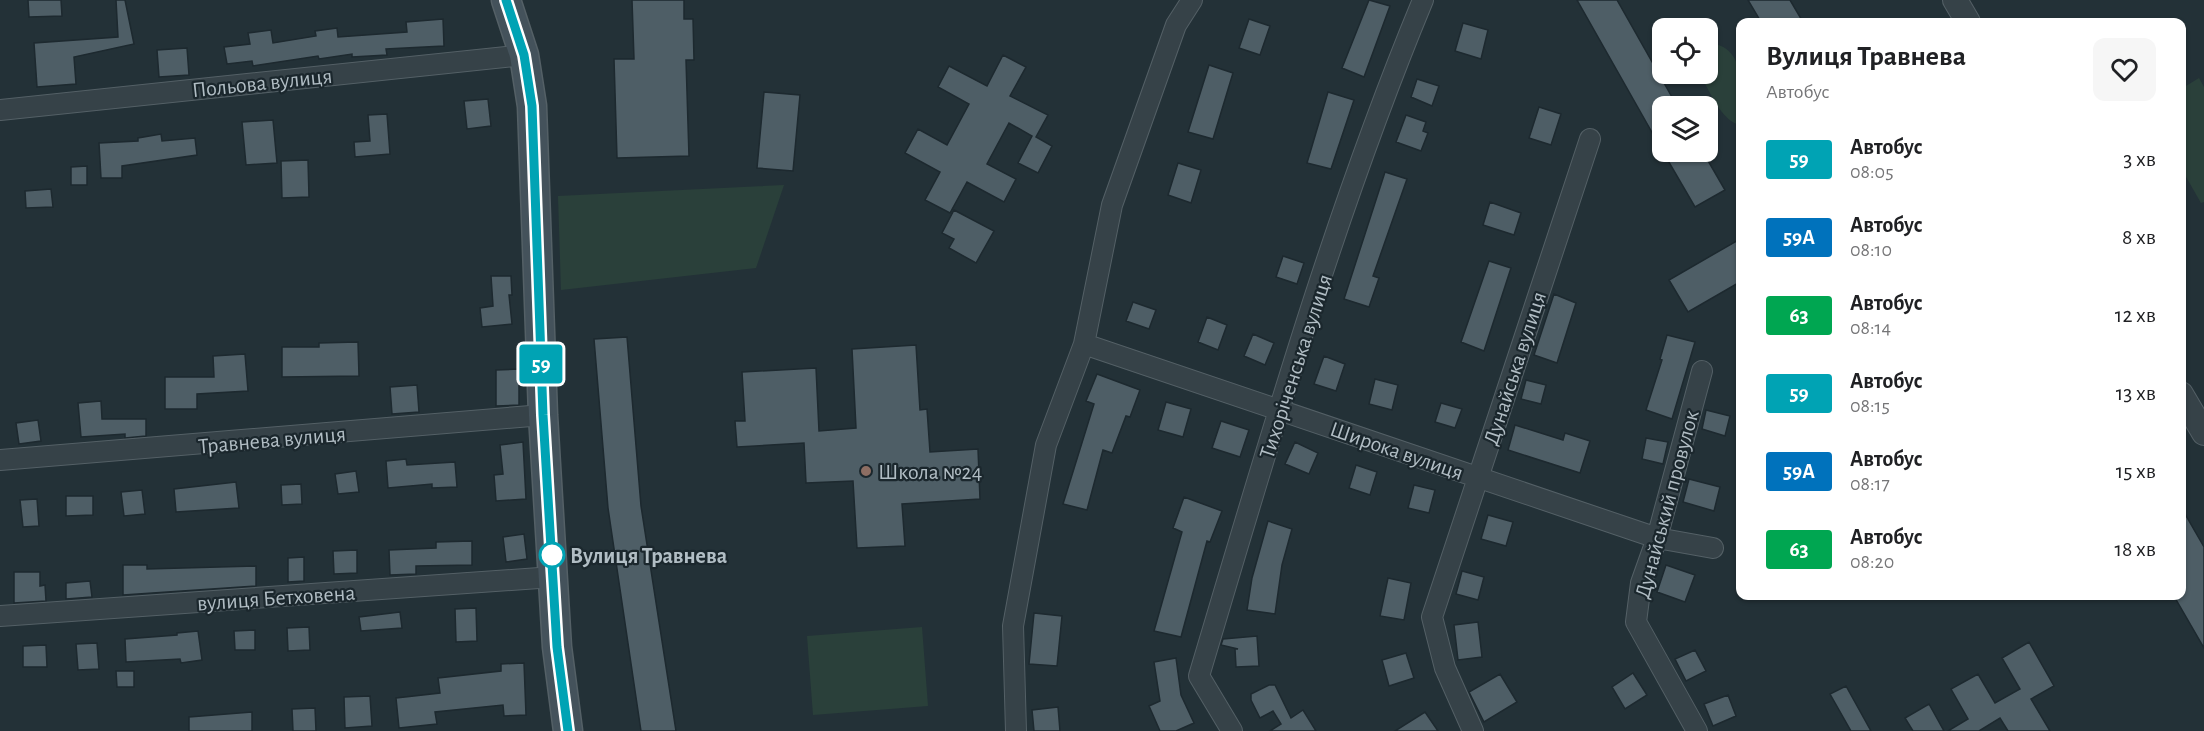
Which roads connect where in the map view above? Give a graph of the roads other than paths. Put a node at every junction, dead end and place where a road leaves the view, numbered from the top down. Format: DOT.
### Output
graph roads {
  1 [pos="506,0"];
  2 [pos="1192,0"];
  3 [pos="1423,0"];
  4 [pos="1955,0"];
  5 [pos="1966,18"];
  6 [pos="524,55"];
  7 [pos="0,110"];
  8 [pos="1590,140"];
  9 [pos="1084,344"];
  10 [pos="1702,370"];
  11 [pos="2186,403"];
  12 [pos="1280,409"];
  13 [pos="543,415"];
  14 [pos="2204,434"];
  15 [pos="0,460"];
  16 [pos="1478,477"];
  17 [pos="1657,538"];
  18 [pos="1713,548"];
  19 [pos="553,577"];
  20 [pos="0,616"];
  21 [pos="568,731"];
  22 [pos="1016,731"];
  23 [pos="1232,731"];
  24 [pos="1473,731"];
  25 [pos="1696,731"];
  1 -- 6 [label="main road"];
  2 -- 9 [label="street"];
  3 -- 12 [label="street, Тихоріченська вулиця"];
  4 -- 5 [label="street"];
  6 -- 7 [label="street, Польова вулиця"];
  6 -- 13 [label="main road"];
  8 -- 16 [label="street, Дунайська вулиця"];
  9 -- 12 [label="street, Широка вулиця"];
  9 -- 22 [label="street"];
  10 -- 17 [label="street, Дунайський провулок"];
  11 -- 14 [label="street"];
  12 -- 16 [label="street, Широка вулиця"];
  12 -- 23 [label="street, Тихоріченська вулиця"];
  13 -- 15 [label="street, Травнева вулиця"];
  13 -- 19 [label="main road"];
  16 -- 17 [label="street, Широка вулиця"];
  16 -- 24 [label="street, Дунайська вулиця"];
  17 -- 18 [label="street, Широка вулиця"];
  17 -- 25 [label="street, Дунайський провулок"];
  19 -- 20 [label="street, вулиця Бетховена"];
  19 -- 21 [label="main road"];
}
